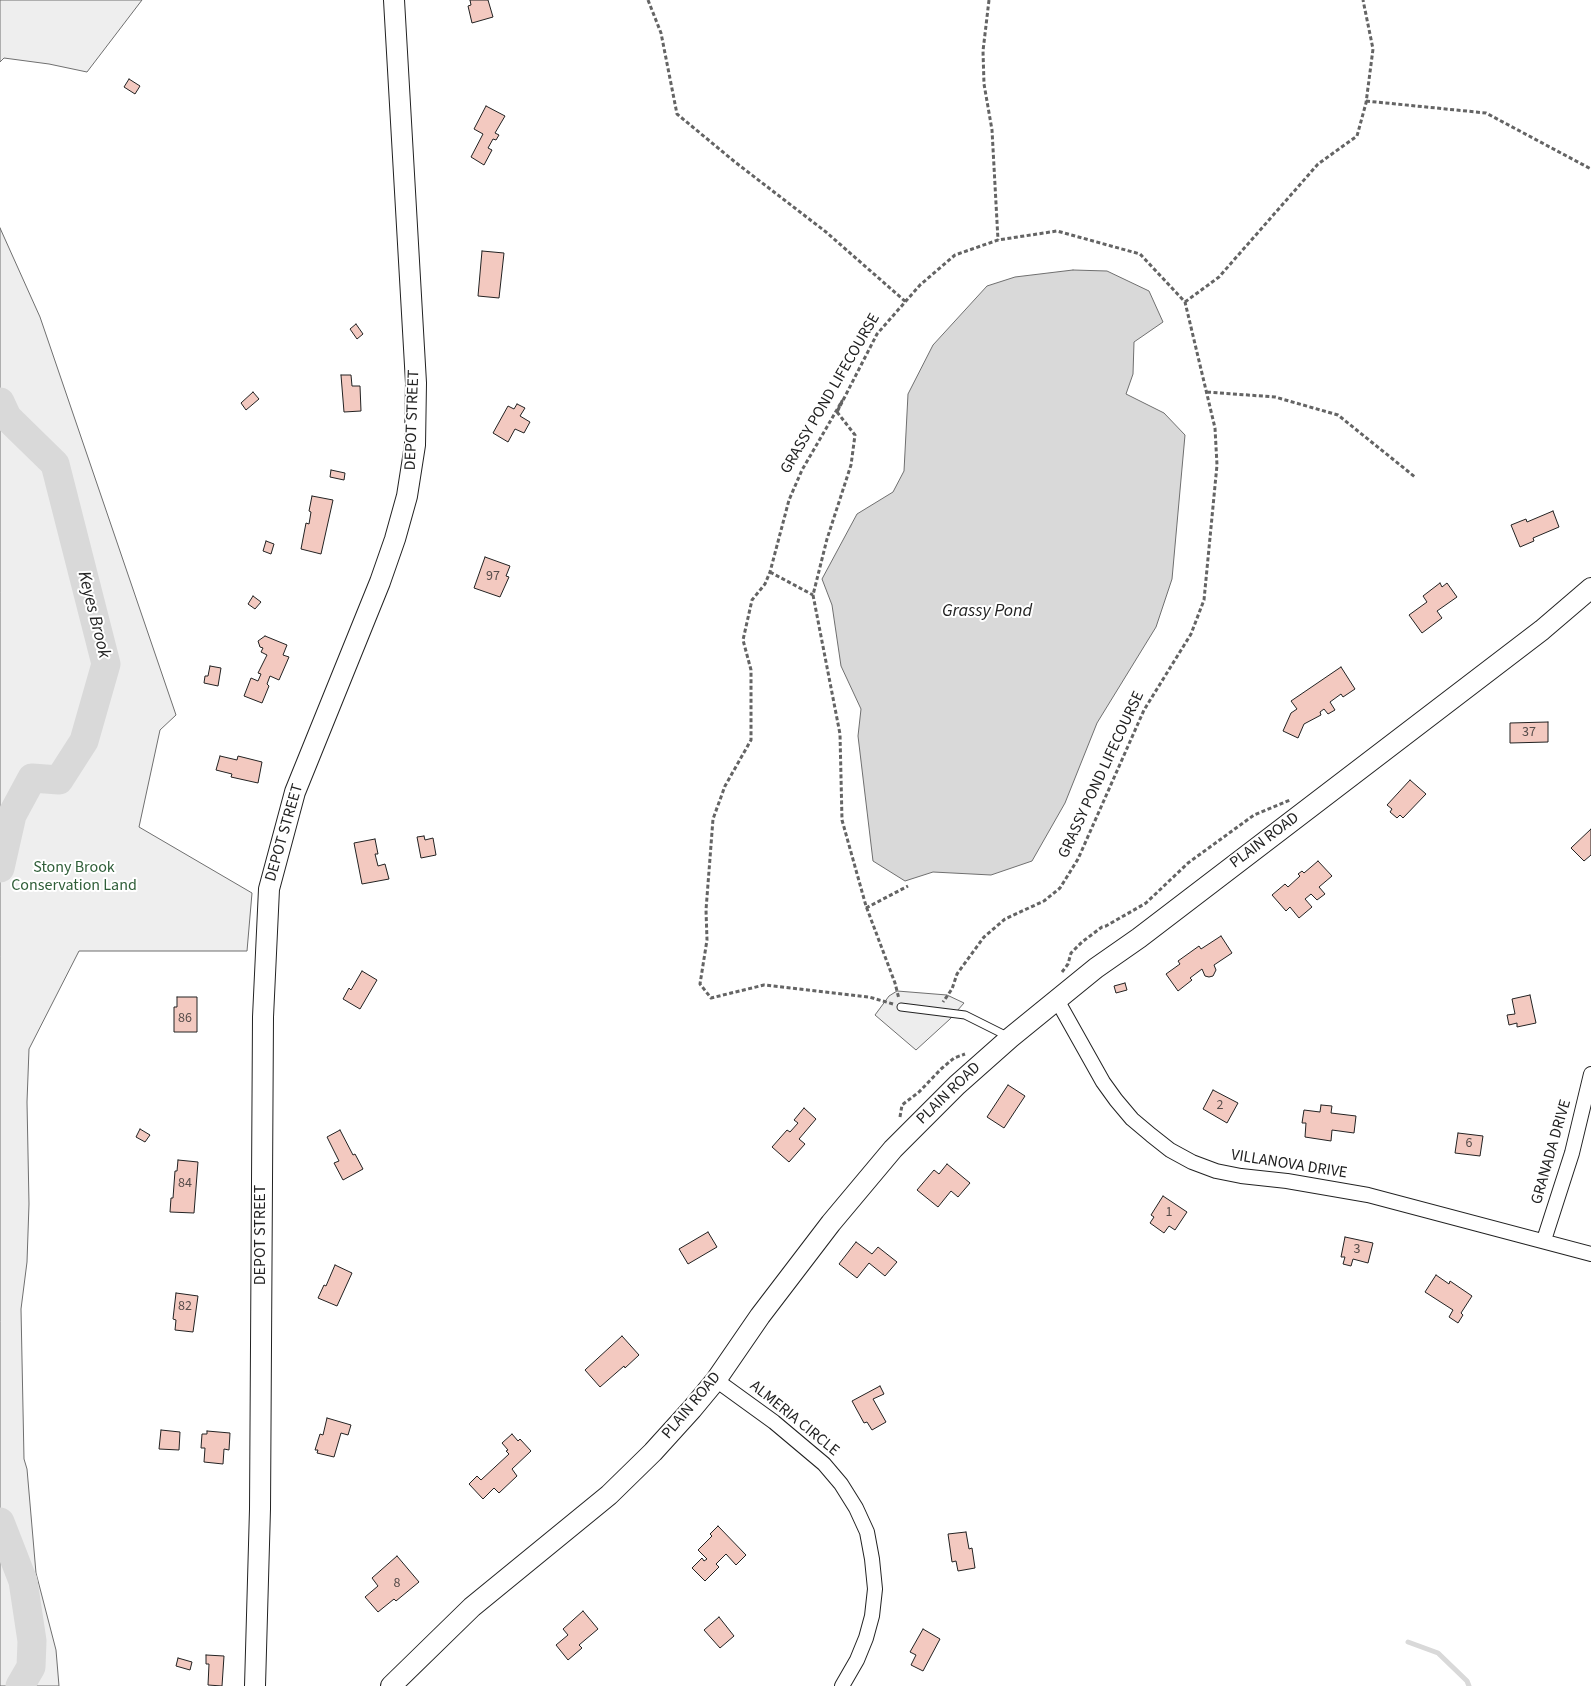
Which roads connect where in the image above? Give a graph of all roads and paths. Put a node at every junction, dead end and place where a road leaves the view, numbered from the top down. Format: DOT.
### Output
graph roads {
  1 [pos="394,0"];
  2 [pos="648,0"];
  3 [pos="989,0"];
  4 [pos="1362,0"];
  5 [pos="1366,101"];
  6 [pos="1591,170"];
  7 [pos="998,240"];
  8 [pos="906,302"];
  9 [pos="1185,302"];
  10 [pos="1207,392"];
  11 [pos="837,412"];
  12 [pos="1415,477"];
  13 [pos="770,572"];
  14 [pos="1591,588"];
  15 [pos="813,595"];
  16 [pos="908,886"];
  17 [pos="866,908"];
  18 [pos="1057,1000"];
  19 [pos="901,1006"];
  20 [pos="937,1011"];
  21 [pos="1010,1038"];
  22 [pos="1591,1074"];
  23 [pos="1544,1240"];
  24 [pos="1591,1254"];
  25 [pos="716,1380"];
  26 [pos="255,1686"];
  27 [pos="391,1686"];
  28 [pos="842,1686"];
  1 -- 26 [label="main road, DEPOT STREET"];
  2 -- 8 [label="path"];
  3 -- 7 [label="path"];
  4 -- 5 [label="path"];
  5 -- 6 [label="path"];
  5 -- 9 [label="path"];
  7 -- 8 [label="path, GRASSY POND LIFECOURSE"];
  7 -- 9 [label="path, GRASSY POND LIFECOURSE"];
  8 -- 11 [label="path, GRASSY POND LIFECOURSE"];
  9 -- 10 [label="path, GRASSY POND LIFECOURSE"];
  10 -- 12 [label="path"];
  10 -- 20 [label="path, GRASSY POND LIFECOURSE"];
  11 -- 13 [label="path, GRASSY POND LIFECOURSE"];
  11 -- 15 [label="path"];
  13 -- 15 [label="path"];
  13 -- 19 [label="path, GRASSY POND LIFECOURSE"];
  14 -- 18 [label="main road, PLAIN ROAD"];
  15 -- 17 [label="path"];
  16 -- 17 [label="path"];
  17 -- 19 [label="path"];
  18 -- 21 [label="main road, PLAIN ROAD"];
  18 -- 23 [label="street, VILLANOVA DRIVE"];
  19 -- 20 [label="lane"];
  20 -- 21 [label="lane"];
  21 -- 25 [label="main road, PLAIN ROAD"];
  22 -- 23 [label="street, GRANADA DRIVE"];
  23 -- 24 [label="street, VILLANOVA DRIVE"];
  25 -- 27 [label="main road, PLAIN ROAD"];
  25 -- 28 [label="street, ALMERIA CIRCLE"];
}
